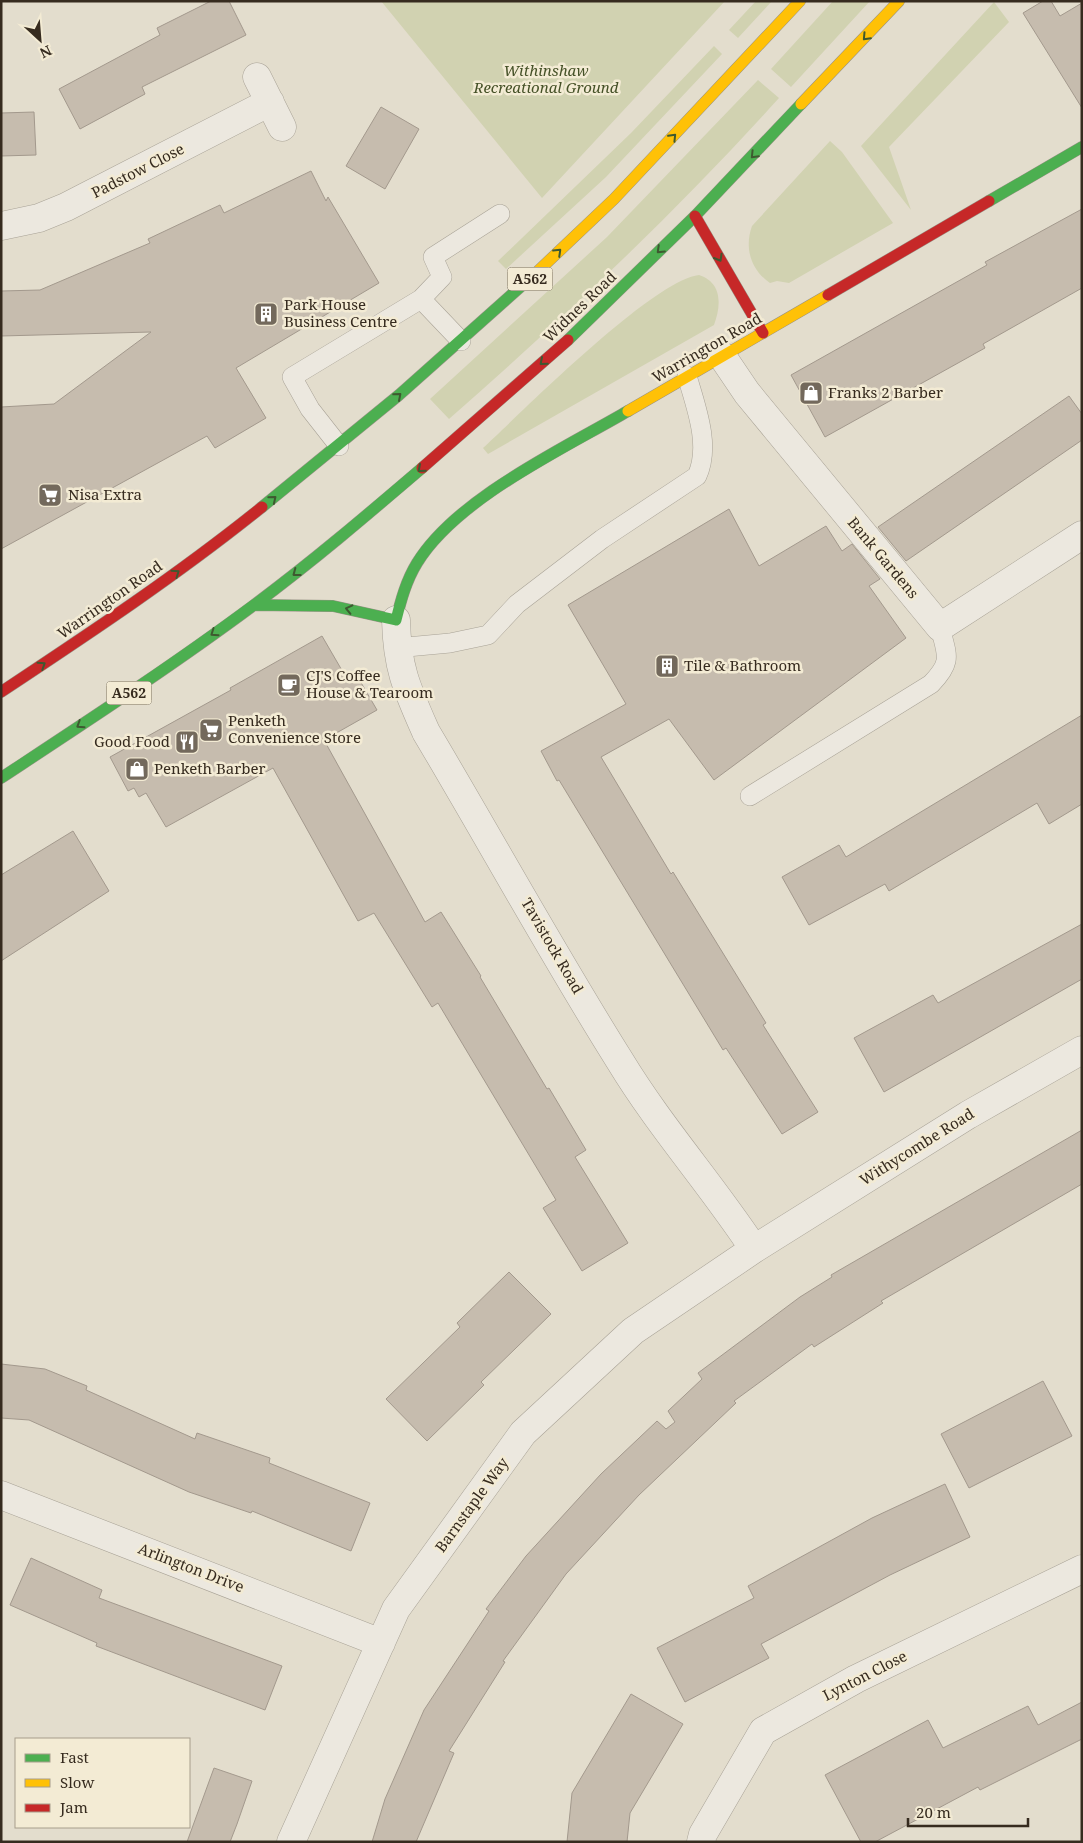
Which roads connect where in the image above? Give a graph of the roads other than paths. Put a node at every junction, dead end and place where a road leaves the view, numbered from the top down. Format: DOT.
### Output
graph roads {
  1 [pos="800,1"];
  2 [pos="899,1"];
  3 [pos="257,77"];
  4 [pos="270,102"];
  5 [pos="282,127"];
  6 [pos="1082,147"];
  7 [pos="500,214"];
  8 [pos="695,216"];
  9 [pos="1,226"];
  10 [pos="421,299"];
  11 [pos="763,333"];
  12 [pos="461,341"];
  13 [pos="722,356"];
  14 [pos="687,376"];
  15 [pos="339,446"];
  16 [pos="1082,536"];
  17 [pos="254,605"];
  18 [pos="396,620"];
  19 [pos="940,627"];
  20 [pos="396,648"];
  21 [pos="1,692"];
  22 [pos="1,778"];
  23 [pos="750,796"];
  24 [pos="1082,1050"];
  25 [pos="754,1248"];
  26 [pos="1,1495"];
  27 [pos="1082,1569"];
  28 [pos="381,1643"];
  29 [pos="291,1842"];
  30 [pos="701,1842"];
  12 -- 1 [label="main road, A562, one-way"];
  2 -- 8 [label="main road, Widnes Road / A562, one-way"];
  3 -- 4 [label="street"];
  4 -- 5 [label="street"];
  4 -- 9 [label="street, Padstow Close"];
  6 -- 11 [label="main road, Warrington Road"];
  7 -- 10 [label="lane"];
  8 -- 11 [label="main road, one-way"];
  8 -- 17 [label="main road, Widnes Road / A562, one-way"];
  10 -- 12 [label="lane"];
  10 -- 15 [label="lane"];
  11 -- 13 [label="main road, Warrington Road"];
  15 -- 12 [label="main road, A562, one-way"];
  13 -- 14 [label="main road, Warrington Road"];
  13 -- 19 [label="street, Bank Gardens"];
  14 -- 18 [label="main road, Warrington Road"];
  14 -- 20 [label="lane"];
  21 -- 15 [label="main road, Warrington Road / A562, one-way"];
  16 -- 19 [label="street"];
  18 -- 17 [label="main road, one-way"];
  17 -- 22 [label="main road, A562, one-way"];
  18 -- 20 [label="street, Tavistock Road"];
  19 -- 23 [label="lane"];
  20 -- 25 [label="street, Tavistock Road"];
  24 -- 25 [label="street, Withycombe Road"];
  25 -- 28 [label="street, Barnstaple Way"];
  26 -- 28 [label="street, Arlington Drive"];
  27 -- 30 [label="street, Lynton Close"];
  28 -- 29 [label="street, Barnstaple Way"];
}
